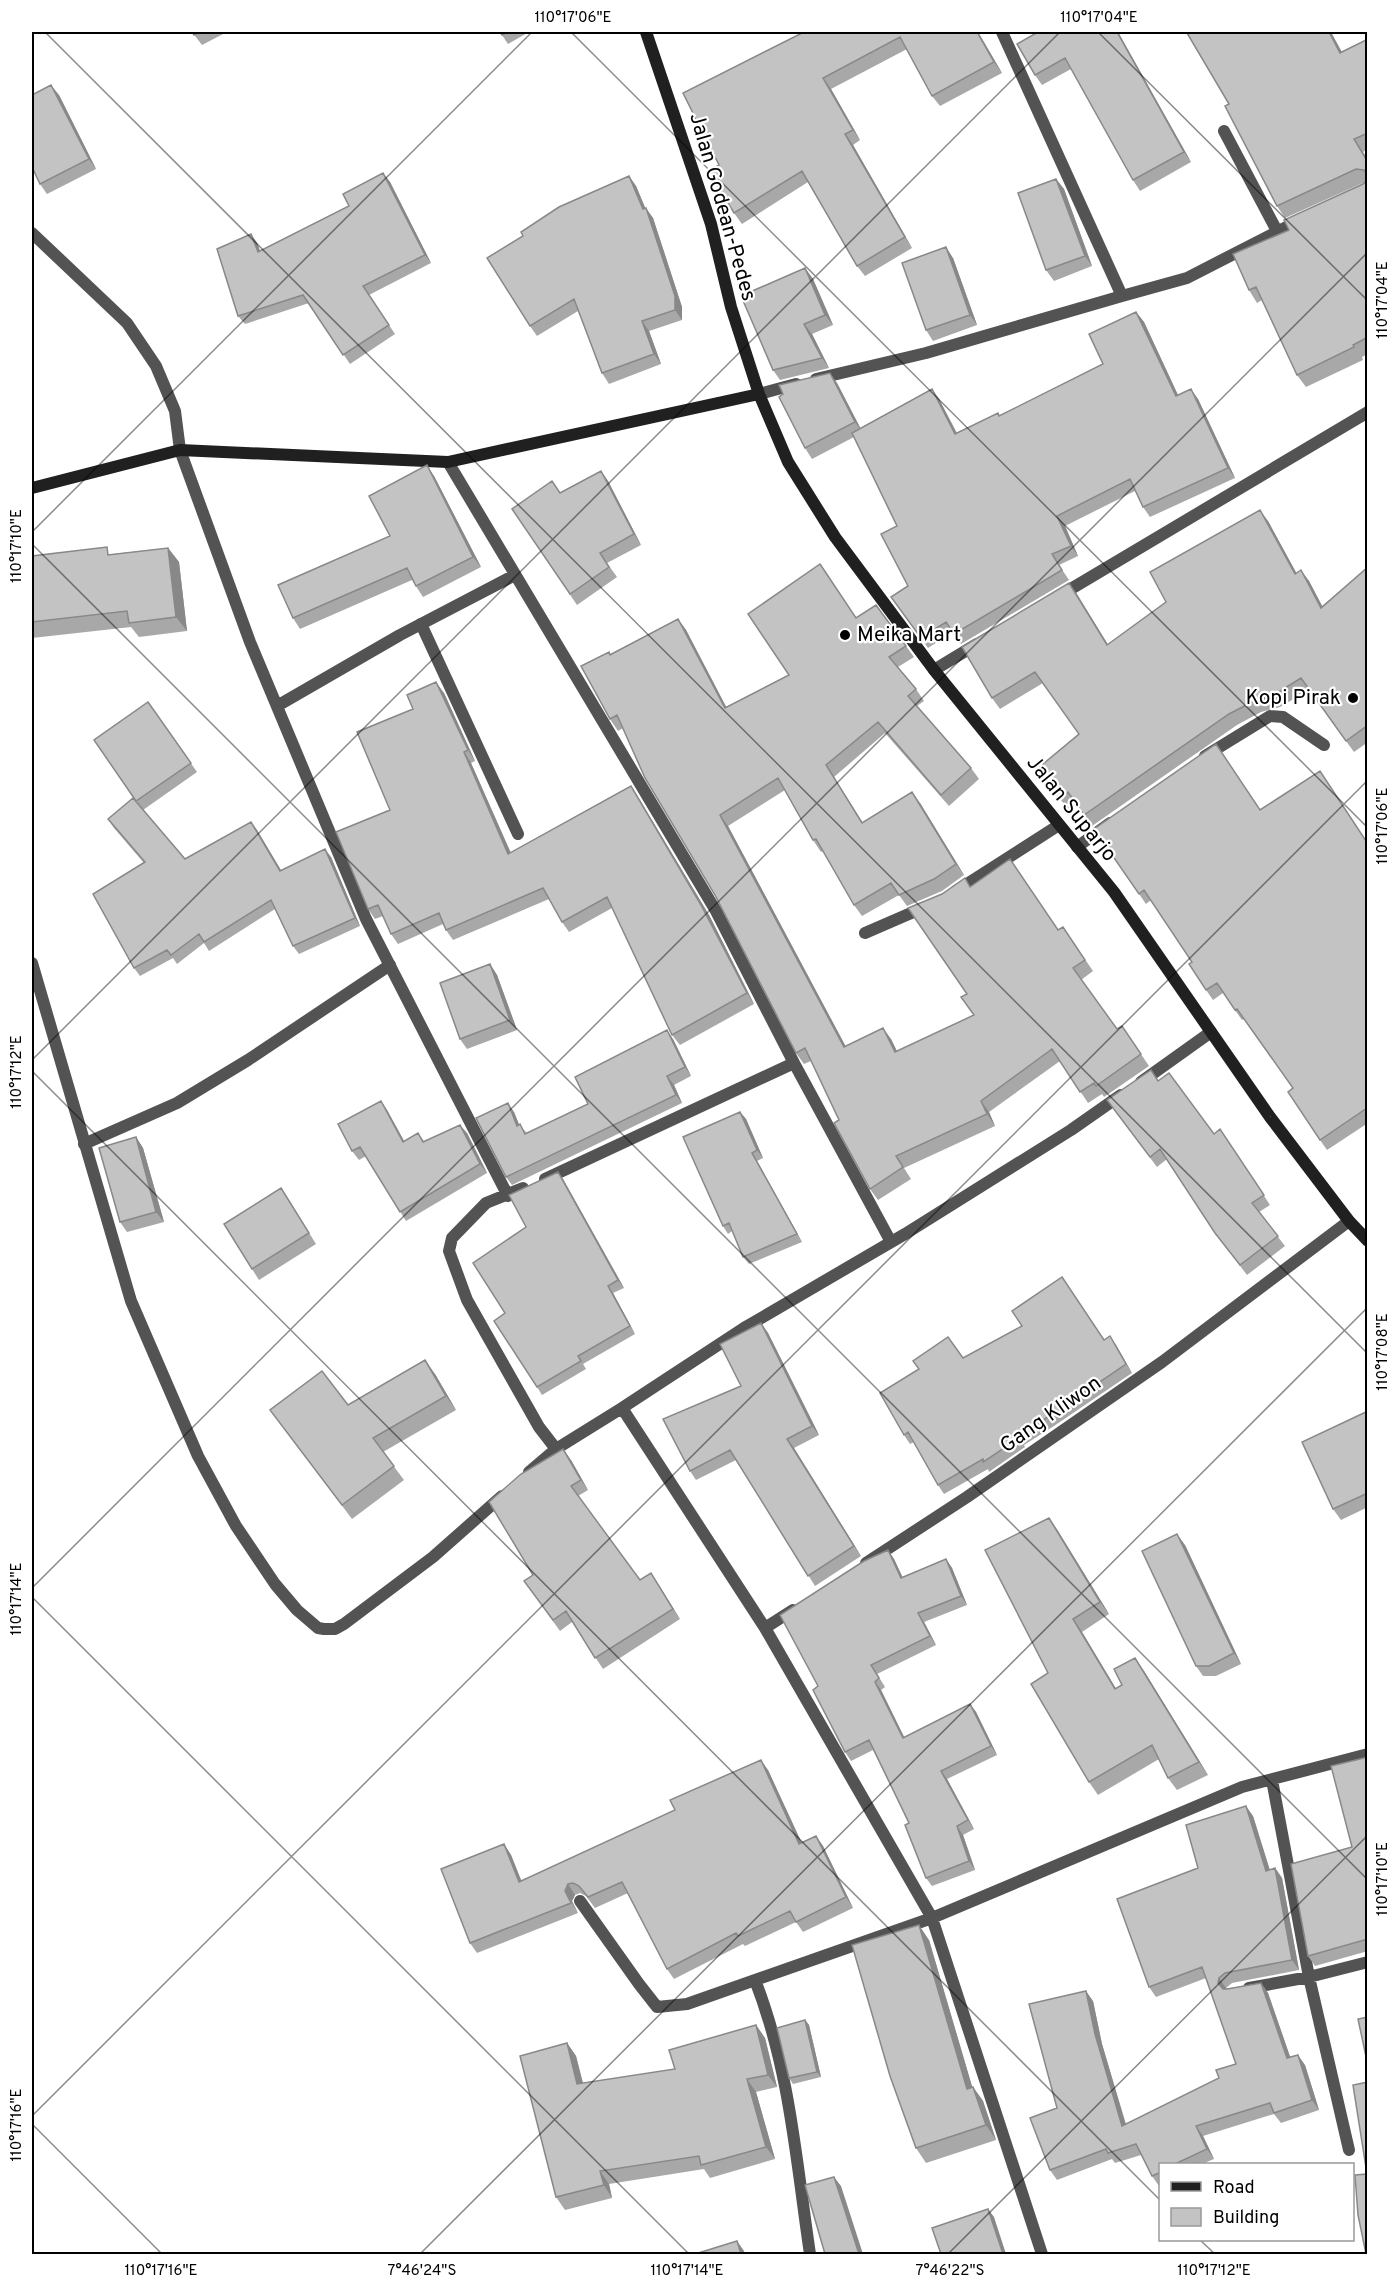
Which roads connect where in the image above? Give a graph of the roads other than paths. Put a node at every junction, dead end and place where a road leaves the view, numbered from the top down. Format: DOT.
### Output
graph roads {
  1 [pos="646,32"];
  2 [pos="1002,32"];
  3 [pos="1224,131"];
  4 [pos="1307,217"];
  5 [pos="1277,231"];
  6 [pos="32,233"];
  7 [pos="1122,296"];
  8 [pos="759,394"];
  9 [pos="1368,412"];
  10 [pos="180,450"];
  11 [pos="448,462"];
  12 [pos="32,488"];
  13 [pos="515,575"];
  14 [pos="1045,604"];
  15 [pos="421,624"];
  16 [pos="984,640"];
  17 [pos="934,670"];
  18 [pos="277,706"];
  19 [pos="1324,745"];
  20 [pos="1196,762"];
  21 [pos="1123,814"];
  22 [pos="1059,825"];
  23 [pos="518,834"];
  24 [pos="1077,847"];
  25 [pos="866,933"];
  26 [pos="32,963"];
  27 [pos="390,965"];
  28 [pos="1211,1032"];
  29 [pos="794,1063"];
  30 [pos="84,1144"];
  31 [pos="508,1196"];
  32 [pos="1349,1221"];
  33 [pos="1368,1241"];
  34 [pos="891,1242"];
  35 [pos="622,1408"];
  36 [pos="556,1449"];
  37 [pos="852,1572"];
  38 [pos="804,1603"];
  39 [pos="765,1628"];
  40 [pos="1368,1754"];
  41 [pos="1272,1780"];
  42 [pos="580,1901"];
  43 [pos="932,1918"];
  44 [pos="1368,1962"];
  45 [pos="1309,1977"];
  46 [pos="755,1980"];
  47 [pos="1233,1991"];
  48 [pos="1348,2150"];
  49 [pos="810,2254"];
  50 [pos="1042,2254"];
  1 -- 8 [label="main road, Jalan Godean-Pedes"];
  2 -- 7 [label="street"];
  3 -- 5 [label="street"];
  4 -- 5 [label="street"];
  5 -- 7 [label="street"];
  6 -- 10 [label="street"];
  7 -- 8 [label="street"];
  8 -- 11 [label="main road"];
  8 -- 17 [label="main road, Jalan Suparjo"];
  9 -- 14 [label="street"];
  10 -- 11 [label="main road"];
  10 -- 12 [label="main road"];
  10 -- 18 [label="street"];
  11 -- 13 [label="street"];
  13 -- 15 [label="street"];
  13 -- 29 [label="street"];
  15 -- 18 [label="street"];
  15 -- 23 [label="street"];
  16 -- 17 [label="street"];
  17 -- 22 [label="main road, Jalan Suparjo"];
  18 -- 27 [label="street"];
  19 -- 20 [label="street"];
  21 -- 24 [label="street"];
  22 -- 24 [label="main road, Jalan Suparjo"];
  22 -- 25 [label="street"];
  24 -- 28 [label="main road, Jalan Suparjo"];
  26 -- 30 [label="street"];
  27 -- 30 [label="street"];
  27 -- 31 [label="street"];
  28 -- 32 [label="main road, Jalan Suparjo"];
  28 -- 34 [label="street"];
  29 -- 31 [label="street"];
  29 -- 34 [label="street"];
  30 -- 36 [label="street"];
  31 -- 36 [label="street"];
  32 -- 33 [label="main road, Jalan Suparjo"];
  32 -- 37 [label="street, Gang Kliwon"];
  34 -- 35 [label="street"];
  35 -- 36 [label="street"];
  35 -- 39 [label="street"];
  38 -- 39 [label="street"];
  39 -- 43 [label="street"];
  40 -- 41 [label="street"];
  41 -- 43 [label="street"];
  41 -- 45 [label="street"];
  42 -- 46 [label="street"];
  43 -- 46 [label="street"];
  43 -- 50 [label="street"];
  44 -- 45 [label="street"];
  45 -- 47 [label="street"];
  45 -- 48 [label="street"];
  46 -- 49 [label="street"];
}
